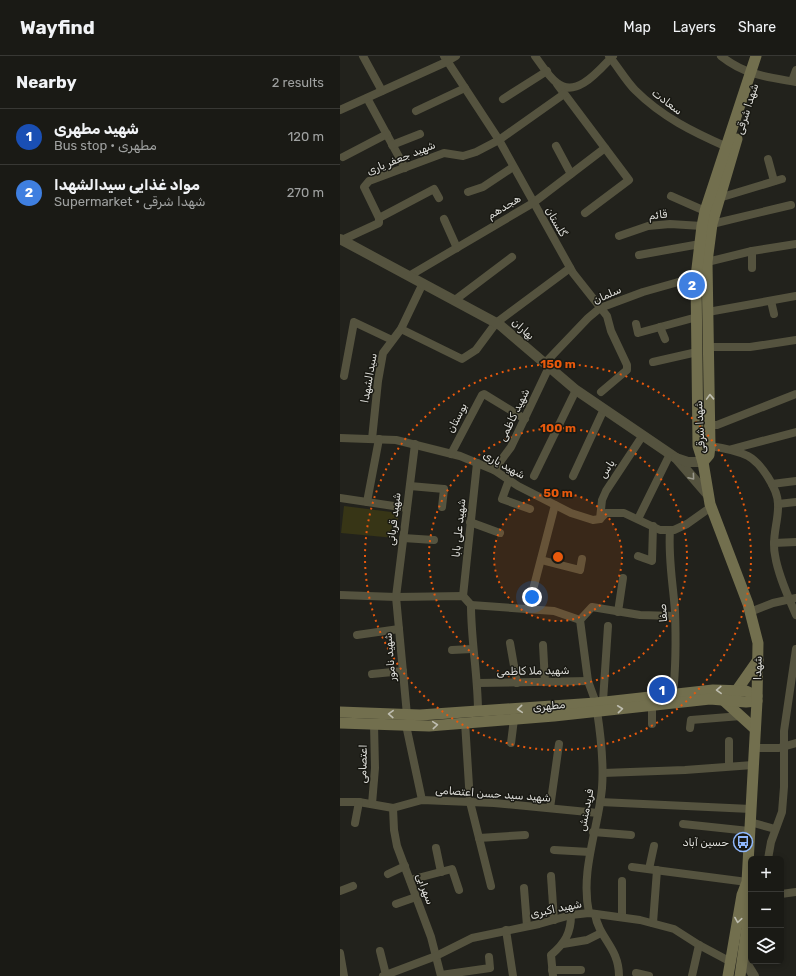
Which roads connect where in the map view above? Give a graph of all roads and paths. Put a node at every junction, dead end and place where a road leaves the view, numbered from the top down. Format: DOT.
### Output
graph roads {
  1 [pos="363,56"];
  2 [pos="456,56"];
  3 [pos="535,56"];
  4 [pos="721,56"];
  5 [pos="756,56"];
  6 [pos="763,56"];
  7 [pos="611,57"];
  8 [pos="446,58"];
  9 [pos="796,70"];
  10 [pos="547,71"];
  11 [pos="754,75"];
  12 [pos="794,82"];
  13 [pos="557,84"];
  14 [pos="465,88"];
  15 [pos="382,91"];
  16 [pos="564,94"];
  17 [pos="367,98"];
  18 [pos="503,99"];
  19 [pos="340,110"];
  20 [pos="416,110"];
  21 [pos="386,134"];
  22 [pos="420,134"];
  23 [pos="499,140"];
  24 [pos="392,145"];
  25 [pos="556,146"];
  26 [pos="726,147"];
  27 [pos="605,148"];
  28 [pos="343,157"];
  29 [pos="768,159"];
  30 [pos="513,167"];
  31 [pos="405,168"];
  32 [pos="571,174"];
  33 [pos="468,192"];
  34 [pos="671,196"];
  35 [pos="439,198"];
  36 [pos="719,198"];
  37 [pos="533,203"];
  38 [pos="791,205"];
  39 [pos="705,211"];
  40 [pos="586,213"];
  41 [pos="379,218"];
  42 [pos="444,219"];
  43 [pos="707,225"];
  44 [pos="619,236"];
  45 [pos="341,239"];
  46 [pos="700,244"];
  47 [pos="796,244"];
  48 [pos="457,248"];
  49 [pos="752,251"];
  50 [pos="639,255"];
  51 [pos="512,257"];
  52 [pos="708,262"];
  53 [pos="570,268"];
  54 [pos="752,268"];
  55 [pos="409,276"];
  56 [pos="696,277"];
  57 [pos="423,283"];
  58 [pos="796,296"];
  59 [pos="456,300"];
  60 [pos="771,301"];
  61 [pos="600,308"];
  62 [pos="708,312"];
  63 [pos="774,314"];
  64 [pos="697,317"];
  65 [pos="496,323"];
  66 [pos="636,324"];
  67 [pos="660,327"];
  68 [pos="401,329"];
  69 [pos="665,339"];
  70 [pos="392,340"];
  71 [pos="796,340"];
  72 [pos="708,347"];
  73 [pos="697,352"];
  74 [pos="653,362"];
  75 [pos="547,365"];
  76 [pos="344,376"];
  77 [pos="576,390"];
  78 [pos="601,392"];
  79 [pos="796,394"];
  80 [pos="604,408"];
  81 [pos="525,420"];
  82 [pos="711,425"];
  83 [pos="796,432"];
  84 [pos="643,435"];
  85 [pos="340,438"];
  86 [pos="376,439"];
  87 [pos="415,444"];
  88 [pos="710,446"];
  89 [pos="732,449"];
  90 [pos="451,454"];
  91 [pos="673,456"];
  92 [pos="704,462"];
  93 [pos="477,463"];
  94 [pos="494,470"];
  95 [pos="534,476"];
  96 [pos="573,476"];
  97 [pos="509,480"];
  98 [pos="796,481"];
  99 [pos="772,484"];
  100 [pos="410,486"];
  101 [pos="708,495"];
  102 [pos="340,498"];
  103 [pos="367,502"];
  104 [pos="796,502"];
  105 [pos="778,504"];
  106 [pos="555,505"];
  107 [pos="442,507"];
  108 [pos="711,507"];
  109 [pos="407,508"];
  110 [pos="530,509"];
  111 [pos="600,519"];
  112 [pos="638,519"];
  113 [pos="470,522"];
  114 [pos="653,526"];
  115 [pos="670,530"];
  116 [pos="500,533"];
  117 [pos="403,538"];
  118 [pos="434,540"];
  119 [pos="796,542"];
  120 [pos="774,543"];
  121 [pos="638,556"];
  122 [pos="582,559"];
  123 [pos="541,560"];
  124 [pos="624,578"];
  125 [pos="340,595"];
  126 [pos="463,596"];
  127 [pos="396,597"];
  128 [pos="793,598"];
  129 [pos="471,605"];
  130 [pos="528,609"];
  131 [pos="618,612"];
  132 [pos="750,612"];
  133 [pos="796,615"];
  134 [pos="675,616"];
  135 [pos="580,620"];
  136 [pos="608,626"];
  137 [pos="399,629"];
  138 [pos="357,635"];
  139 [pos="510,643"];
  140 [pos="543,644"];
  141 [pos="472,649"];
  142 [pos="796,649"];
  143 [pos="452,650"];
  144 [pos="758,660"];
  145 [pos="403,671"];
  146 [pos="372,674"];
  147 [pos="588,681"];
  148 [pos="545,682"];
  149 [pos="478,683"];
  150 [pos="517,683"];
  151 [pos="737,690"];
  152 [pos="673,694"];
  153 [pos="757,698"];
  154 [pos="723,700"];
  155 [pos="599,705"];
  156 [pos="652,705"];
  157 [pos="340,712"];
  158 [pos="478,712"];
  159 [pos="741,716"];
  160 [pos="514,719"];
  161 [pos="406,720"];
  162 [pos="465,722"];
  163 [pos="340,723"];
  164 [pos="374,724"];
  165 [pos="652,724"];
  166 [pos="690,728"];
  167 [pos="754,729"];
  168 [pos="728,741"];
  169 [pos="511,743"];
  170 [pos="796,743"];
  171 [pos="559,744"];
  172 [pos="785,746"];
  173 [pos="753,748"];
  174 [pos="753,765"];
  175 [pos="729,766"];
  176 [pos="603,773"];
  177 [pos="422,800"];
  178 [pos="340,802"];
  179 [pos="359,802"];
  180 [pos="470,802"];
  181 [pos="600,802"];
  182 [pos="372,804"];
  183 [pos="393,808"];
  184 [pos="550,808"];
  185 [pos="751,809"];
  186 [pos="598,813"];
  187 [pos="355,823"];
  188 [pos="683,824"];
  189 [pos="750,826"];
  190 [pos="775,829"];
  191 [pos="593,832"];
  192 [pos="525,835"];
  193 [pos="631,835"];
  194 [pos="479,838"];
  195 [pos="654,846"];
  196 [pos="436,848"];
  197 [pos="554,850"];
  198 [pos="590,852"];
  199 [pos="769,856"];
  200 [pos="405,866"];
  201 [pos="632,867"];
  202 [pos="653,870"];
  203 [pos="441,872"];
  204 [pos="388,874"];
  205 [pos="551,876"];
  206 [pos="410,880"];
  207 [pos="622,881"];
  208 [pos="747,882"];
  209 [pos="353,886"];
  210 [pos="491,886"];
  211 [pos="524,888"];
  212 [pos="459,890"];
  213 [pos="340,891"];
  214 [pos="750,892"];
  215 [pos="796,892"];
  216 [pos="784,894"];
  217 [pos="416,897"];
  218 [pos="396,904"];
  219 [pos="592,914"];
  220 [pos="571,915"];
  221 [pos="622,917"];
  222 [pos="554,920"];
  223 [pos="748,921"];
  224 [pos="653,923"];
  225 [pos="527,926"];
  226 [pos="506,930"];
  227 [pos="601,933"];
  228 [pos="563,944"];
  229 [pos="699,946"];
  230 [pos="380,951"];
  231 [pos="340,953"];
  232 [pos="436,956"];
  233 [pos="489,957"];
  234 [pos="743,958"];
  235 [pos="731,962"];
  236 [pos="341,965"];
  237 [pos="581,970"];
  238 [pos="476,973"];
  239 [pos="552,973"];
  240 [pos="636,974"];
  241 [pos="344,976"];
  242 [pos="385,976"];
  243 [pos="441,976"];
  244 [pos="513,976"];
  245 [pos="619,976"];
  246 [pos="649,976"];
  247 [pos="692,976"];
  248 [pos="728,976"];
  249 [pos="740,976"];
  250 [pos="754,976"];
  1 -- 15 [label="street"];
  2 -- 8 [label="street"];
  3 -- 10 [label="street"];
  4 -- 11 [label="street"];
  5 -- 11 [label="main road, شهدا شرقی"];
  6 -- 11 [label="main road, شهدا شرقی"];
  7 -- 13 [label="street"];
  7 -- 26 [label="street, سعادت"];
  8 -- 14 [label="street, گلستان"];
  8 -- 15 [label="street"];
  9 -- 12 [label="street"];
  10 -- 13 [label="street"];
  10 -- 18 [label="street"];
  11 -- 12 [label="street"];
  11 -- 26 [label="main road, شهدا شرقی"];
  11 -- 36 [label="main road, شهدا شرقی"];
  13 -- 16 [label="street"];
  14 -- 20 [label="street"];
  14 -- 23 [label="street, گلستان"];
  15 -- 17 [label="street"];
  16 -- 23 [label="street, شهید جعفر یاری"];
  16 -- 27 [label="street"];
  17 -- 19 [label="street"];
  17 -- 21 [label="street"];
  21 -- 24 [label="street"];
  21 -- 28 [label="street"];
  22 -- 24 [label="street"];
  23 -- 30 [label="street, گلستان"];
  23 -- 31 [label="street, شهید جعفر یاری"];
  24 -- 31 [label="street"];
  25 -- 32 [label="street"];
  26 -- 39 [label="main road, شهدا شرقی"];
  27 -- 32 [label="street, هجدهم"];
  27 -- 40 [label="street"];
  29 -- 36 [label="street"];
  30 -- 33 [label="street"];
  30 -- 37 [label="street, گلستان"];
  31 -- 41 [label="street, شهید جعفر یاری"];
  32 -- 37 [label="street, هجدهم"];
  34 -- 39 [label="street"];
  35 -- 41 [label="street"];
  36 -- 43 [label="main road, شهدا شرقی"];
  37 -- 48 [label="street, هجدهم"];
  37 -- 53 [label="street, گلستان"];
  38 -- 43 [label="street, قائم"];
  39 -- 43 [label="main road, شهدا شرقی"];
  41 -- 45 [label="street"];
  42 -- 48 [label="street"];
  43 -- 44 [label="street, قائم"];
  43 -- 46 [label="main road, شهدا شرقی"];
  43 -- 52 [label="main road, شهدا شرقی"];
  45 -- 55 [label="street, بهاران"];
  46 -- 50 [label="street"];
  46 -- 56 [label="main road, شهدا شرقی"];
  47 -- 49 [label="street"];
  48 -- 55 [label="street, هجدهم"];
  49 -- 52 [label="street"];
  49 -- 54 [label="street"];
  51 -- 59 [label="street"];
  52 -- 62 [label="main road, شهدا شرقی"];
  53 -- 61 [label="street, گلستان"];
  53 -- 65 [label="street"];
  55 -- 57 [label="street, بهاران"];
  56 -- 61 [label="street, سلمان"];
  56 -- 64 [label="main road, شهدا شرقی"];
  57 -- 59 [label="street, بهاران"];
  57 -- 68 [label="street, سیدالشهدا"];
  58 -- 60 [label="street"];
  59 -- 65 [label="street, بهاران"];
  60 -- 62 [label="street"];
  60 -- 63 [label="street"];
  61 -- 75 [label="street, سلمان"];
  61 -- 78 [label="street, گلستان"];
  62 -- 72 [label="main road, شهدا شرقی"];
  64 -- 67 [label="street"];
  64 -- 73 [label="main road, شهدا شرقی"];
  65 -- 68 [label="street"];
  65 -- 75 [label="street, بهاران"];
  66 -- 67 [label="street"];
  67 -- 69 [label="street"];
  68 -- 70 [label="street, سیدالشهدا"];
  70 -- 76 [label="street"];
  70 -- 86 [label="street, سیدالشهدا"];
  71 -- 72 [label="street"];
  82 -- 72 [label="main road, شهدا شرقی, one-way"];
  73 -- 74 [label="street"];
  73 -- 92 [label="main road, شهدا شرقی"];
  75 -- 77 [label="street, بهاران"];
  75 -- 81 [label="street, شهید کاظمی"];
  77 -- 80 [label="street, بهاران"];
  77 -- 95 [label="street"];
  79 -- 82 [label="street"];
  80 -- 84 [label="street, بهاران"];
  80 -- 96 [label="street"];
  81 -- 90 [label="street, بوستان"];
  81 -- 94 [label="street, شهید کاظمی"];
  82 -- 88 [label="main road, شهدا شرقی"];
  83 -- 89 [label="street"];
  84 -- 91 [label="street, بهاران"];
  84 -- 111 [label="street, یاس"];
  85 -- 86 [label="street, شهید یاری"];
  86 -- 87 [label="street, شهید یاری"];
  86 -- 103 [label="street, سیدالشهدا"];
  87 -- 90 [label="street, شهید یاری"];
  87 -- 100 [label="street, شهید قربانی"];
  88 -- 89 [label="street"];
  88 -- 92 [label="main road, شهدا شرقی"];
  89 -- 99 [label="street"];
  90 -- 93 [label="street, شهید یاری"];
  91 -- 92 [label="street"];
  91 -- 101 [label="street, one-way"];
  91 -- 112 [label="street"];
  92 -- 101 [label="main road, شهدا"];
  93 -- 94 [label="street, شهید یاری"];
  93 -- 113 [label="street, شهید علی بابا"];
  94 -- 97 [label="street, شهید یاری"];
  97 -- 106 [label="street, شهید یاری"];
  97 -- 110 [label="street"];
  98 -- 99 [label="street"];
  99 -- 105 [label="street"];
  100 -- 107 [label="street"];
  100 -- 109 [label="street, شهید قربانی"];
  101 -- 108 [label="main road, شهدا"];
  102 -- 103 [label="street"];
  103 -- 109 [label="street"];
  104 -- 105 [label="street"];
  105 -- 120 [label="street"];
  106 -- 111 [label="street, شهید یاری"];
  106 -- 123 [label="street"];
  108 -- 115 [label="street"];
  108 -- 132 [label="main road, شهدا"];
  109 -- 117 [label="street, شهید قربانی"];
  111 -- 112 [label="street, شهید یاری"];
  112 -- 114 [label="street, شهید یاری"];
  113 -- 116 [label="street"];
  113 -- 126 [label="street, شهید علی بابا"];
  114 -- 115 [label="street, شهید یاری"];
  114 -- 121 [label="street"];
  115 -- 134 [label="street, صفا"];
  117 -- 118 [label="street"];
  117 -- 127 [label="street, شهید قربانی"];
  119 -- 120 [label="street"];
  120 -- 128 [label="street"];
  122 -- 123 [label="street"];
  123 -- 130 [label="street"];
  124 -- 131 [label="street"];
  125 -- 127 [label="street"];
  126 -- 127 [label="street"];
  126 -- 129 [label="street"];
  127 -- 137 [label="street, شهید نامور"];
  128 -- 132 [label="street"];
  128 -- 133 [label="street"];
  129 -- 130 [label="street"];
  129 -- 141 [label="street"];
  130 -- 135 [label="street"];
  131 -- 134 [label="street"];
  131 -- 135 [label="street"];
  132 -- 144 [label="main road, شهدا"];
  134 -- 152 [label="street, صفا"];
  135 -- 147 [label="street"];
  136 -- 155 [label="street"];
  137 -- 138 [label="street"];
  137 -- 145 [label="street, شهید نامور"];
  139 -- 150 [label="street"];
  140 -- 148 [label="street"];
  141 -- 143 [label="street"];
  141 -- 149 [label="street"];
  142 -- 172 [label="street"];
  144 -- 151 [label="main road"];
  144 -- 153 [label="main road, شهدا"];
  145 -- 146 [label="street"];
  145 -- 161 [label="street, شهید نامور"];
  147 -- 148 [label="street, شهید ملا کاظمی"];
  147 -- 155 [label="street"];
  148 -- 150 [label="street, شهید ملا کاظمی"];
  149 -- 150 [label="street, شهید ملا کاظمی"];
  149 -- 158 [label="street"];
  151 -- 152 [label="main road, مطهری, one-way"];
  151 -- 153 [label="main road, مطهری"];
  152 -- 155 [label="main road, مطهری"];
  153 -- 154 [label="main road, مطهری"];
  153 -- 167 [label="main road, شهدا"];
  154 -- 156 [label="main road, مطهری"];
  154 -- 159 [label="main road"];
  155 -- 156 [label="main road, مطهری, one-way"];
  155 -- 158 [label="main road, مطهری, one-way"];
  155 -- 160 [label="main road, مطهری"];
  155 -- 176 [label="street, فریدمنش"];
  156 -- 165 [label="street"];
  161 -- 157 [label="main road, مطهری, one-way"];
  158 -- 161 [label="main road, مطهری"];
  159 -- 166 [label="street"];
  159 -- 167 [label="main road"];
  160 -- 162 [label="main road, مطهری"];
  160 -- 169 [label="street"];
  161 -- 162 [label="main road, مطهری, one-way"];
  161 -- 164 [label="main road, مطهری"];
  161 -- 177 [label="street, شهید نامور"];
  162 -- 180 [label="street"];
  163 -- 164 [label="main road, مطهری"];
  164 -- 182 [label="street, اعتصامی"];
  167 -- 173 [label="main road, شهدا"];
  168 -- 175 [label="street"];
  170 -- 172 [label="street"];
  171 -- 184 [label="street"];
  172 -- 173 [label="street"];
  172 -- 190 [label="street"];
  173 -- 174 [label="main road, شهدا"];
  174 -- 175 [label="street"];
  174 -- 185 [label="main road, شهدا"];
  175 -- 176 [label="street"];
  176 -- 181 [label="street, فریدمنش"];
  177 -- 180 [label="street, شهید سید حسن اعتصامی"];
  177 -- 183 [label="street, شهید سید حسن اعتصامی"];
  178 -- 179 [label="street, شهید سید حسن اعتصامی"];
  179 -- 182 [label="street, شهید سید حسن اعتصامی"];
  179 -- 187 [label="street"];
  180 -- 184 [label="street, شهید سید حسن اعتصامی"];
  180 -- 194 [label="street"];
  181 -- 185 [label="street"];
  181 -- 186 [label="street, فریدمنش"];
  182 -- 183 [label="street, شهید سید حسن اعتصامی"];
  183 -- 200 [label="street, سهرابی"];
  184 -- 186 [label="street, شهید سید حسن اعتصامی"];
  185 -- 189 [label="main road, شهدا"];
  186 -- 191 [label="street, فریدمنش"];
  188 -- 189 [label="street"];
  189 -- 190 [label="street"];
  189 -- 208 [label="main road, شهدا"];
  190 -- 199 [label="street"];
  191 -- 193 [label="street"];
  191 -- 198 [label="street, فریدمنش"];
  192 -- 194 [label="street"];
  194 -- 210 [label="street"];
  195 -- 202 [label="street"];
  196 -- 203 [label="street"];
  197 -- 198 [label="street"];
  198 -- 219 [label="street, فریدمنش"];
  200 -- 204 [label="street"];
  200 -- 206 [label="street, سهرابی"];
  201 -- 202 [label="street"];
  202 -- 208 [label="street"];
  202 -- 224 [label="street"];
  203 -- 206 [label="street"];
  203 -- 212 [label="street"];
  205 -- 222 [label="street"];
  206 -- 217 [label="street, سهرابی"];
  207 -- 221 [label="street"];
  208 -- 214 [label="main road, شهدا"];
  208 -- 235 [label="main road, شهدا, one-way"];
  209 -- 213 [label="street"];
  211 -- 225 [label="street"];
  215 -- 216 [label="street"];
  217 -- 218 [label="street"];
  217 -- 232 [label="street, سهرابی"];
  219 -- 220 [label="street, شهید اکبری"];
  219 -- 221 [label="street, شهید اکبری"];
  219 -- 227 [label="street, فریدمنش"];
  220 -- 222 [label="street, شهید اکبری"];
  220 -- 228 [label="street"];
  221 -- 224 [label="street, شهید اکبری"];
  222 -- 225 [label="street, شهید اکبری"];
  223 -- 234 [label="main road"];
  224 -- 229 [label="street, شهید اکبری"];
  225 -- 226 [label="street, شهید اکبری"];
  226 -- 232 [label="street, شهید اکبری"];
  226 -- 244 [label="street"];
  227 -- 228 [label="street"];
  227 -- 245 [label="street, فریدمنش"];
  228 -- 239 [label="street"];
  229 -- 235 [label="street, شهید اکبری"];
  229 -- 247 [label="street"];
  230 -- 242 [label="street"];
  231 -- 236 [label="street"];
  232 -- 242 [label="street, شهید اکبری"];
  232 -- 243 [label="street, سهرابی"];
  233 -- 238 [label="street"];
  234 -- 249 [label="main road"];
  234 -- 250 [label="street"];
  235 -- 248 [label="main road, شهدا"];
  236 -- 241 [label="street"];
  237 -- 239 [label="street"];
  238 -- 243 [label="street"];
  240 -- 246 [label="street"];
}
